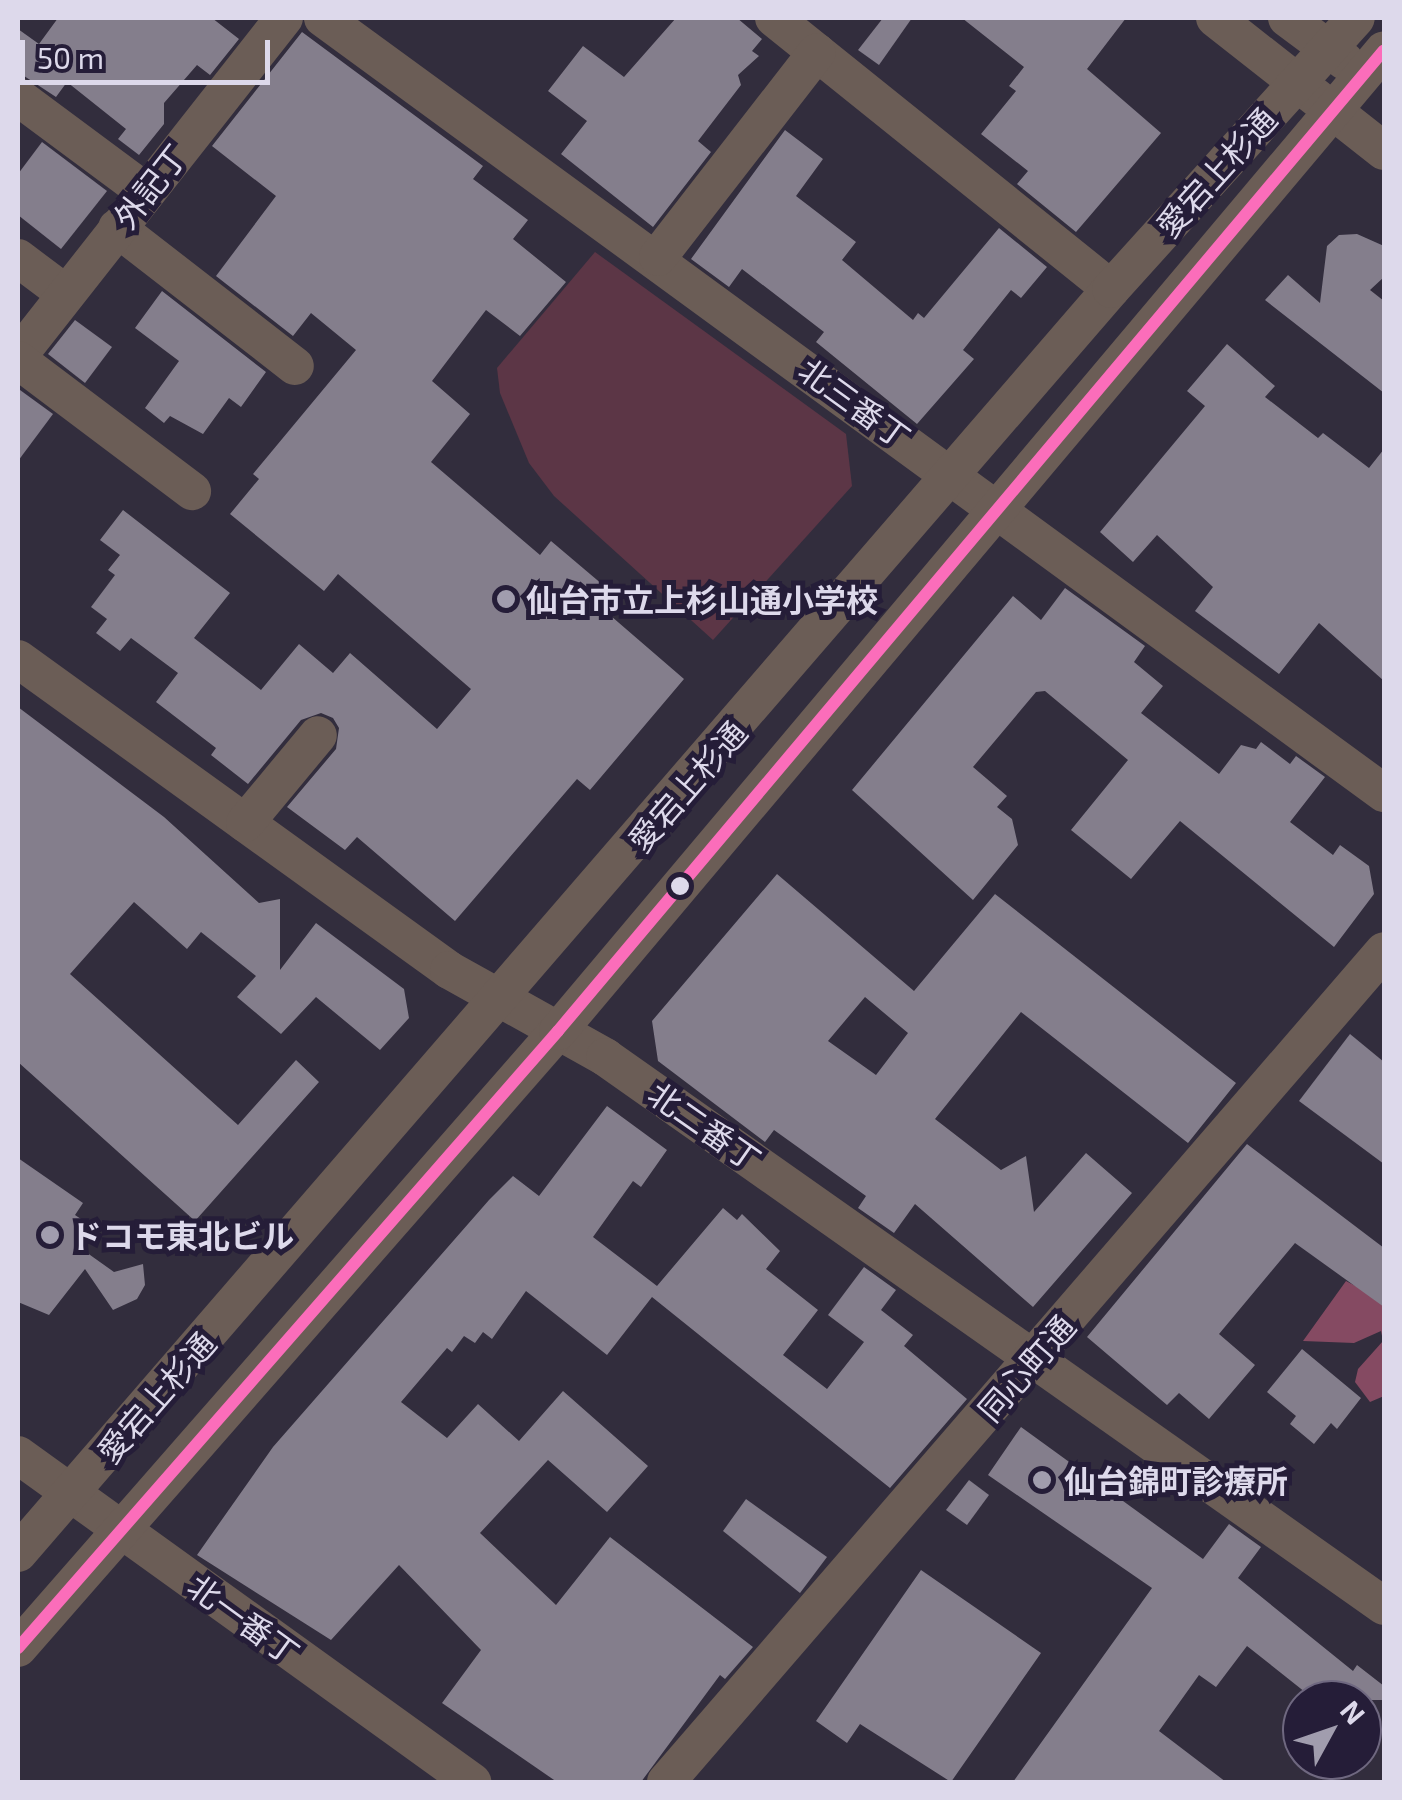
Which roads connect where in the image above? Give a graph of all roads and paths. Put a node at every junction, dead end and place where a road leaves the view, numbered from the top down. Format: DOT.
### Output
graph roads {
  1 [pos="284,18"];
  2 [pos="324,18"];
  3 [pos="774,18"];
  4 [pos="1215,18"];
  5 [pos="1287,18"];
  6 [pos="1356,18"];
  7 [pos="1328,48"];
  8 [pos="817,52"];
  9 [pos="1378,72"];
  10 [pos="1297,82"];
  11 [pos="18,97"];
  12 [pos="1334,111"];
  13 [pos="1384,151"];
  14 [pos="146,192"];
  15 [pos="117,228"];
  16 [pos="658,257"];
  17 [pos="18,258"];
  18 [pos="1111,289"];
  19 [pos="66,294"];
  20 [pos="18,358"];
  21 [pos="296,366"];
  22 [pos="954,476"];
  23 [pos="192,491"];
  24 [pos="997,509"];
  25 [pos="18,659"];
  26 [pos="318,735"];
  27 [pos="1384,792"];
  28 [pos="244,823"];
  29 [pos="1384,951"];
  30 [pos="502,1000"];
  31 [pos="558,1031"];
  32 [pos="1036,1358"];
  33 [pos="18,1455"];
  34 [pos="71,1493"];
  35 [pos="120,1529"];
  36 [pos="18,1553"];
  37 [pos="1384,1606"];
  38 [pos="18,1648"];
  39 [pos="472,1782"];
  40 [pos="666,1782"];
  1 -- 14 [label="street, 外記丁"];
  2 -- 16 [label="street, 北三番丁"];
  3 -- 8 [label="street"];
  4 -- 10 [label="street"];
  5 -- 7 [label="street"];
  6 -- 7 [label="street, 愛宕上杉通"];
  7 -- 9 [label="street"];
  7 -- 10 [label="street, 愛宕上杉通"];
  8 -- 16 [label="street"];
  8 -- 18 [label="street"];
  9 -- 12 [label="street, 愛宕上杉通"];
  10 -- 12 [label="street"];
  10 -- 18 [label="street, 愛宕上杉通"];
  11 -- 14 [label="street"];
  12 -- 13 [label="street"];
  12 -- 24 [label="street, 愛宕上杉通"];
  14 -- 15 [label="street, 外記丁"];
  15 -- 19 [label="street, 外記丁"];
  15 -- 21 [label="street"];
  16 -- 22 [label="street, 北三番丁"];
  17 -- 19 [label="street"];
  18 -- 22 [label="street, 愛宕上杉通"];
  19 -- 20 [label="street, 外記丁"];
  20 -- 23 [label="street"];
  22 -- 24 [label="street, 北三番丁"];
  22 -- 30 [label="street, 愛宕上杉通"];
  24 -- 27 [label="street, 北三番丁"];
  24 -- 31 [label="street, 愛宕上杉通"];
  25 -- 28 [label="street, 北二番丁"];
  26 -- 28 [label="street"];
  28 -- 30 [label="street, 北二番丁"];
  29 -- 32 [label="street, 同心町通"];
  30 -- 31 [label="street, 北二番丁"];
  30 -- 34 [label="street, 愛宕上杉通"];
  31 -- 32 [label="street, 北二番丁"];
  31 -- 35 [label="street, 愛宕上杉通"];
  32 -- 37 [label="street, 北二番丁"];
  32 -- 40 [label="street, 同心町通"];
  33 -- 34 [label="street, 北一番丁"];
  34 -- 35 [label="street, 北一番丁"];
  34 -- 36 [label="street, 愛宕上杉通"];
  35 -- 38 [label="street, 愛宕上杉通"];
  35 -- 39 [label="street, 北一番丁"];
}
